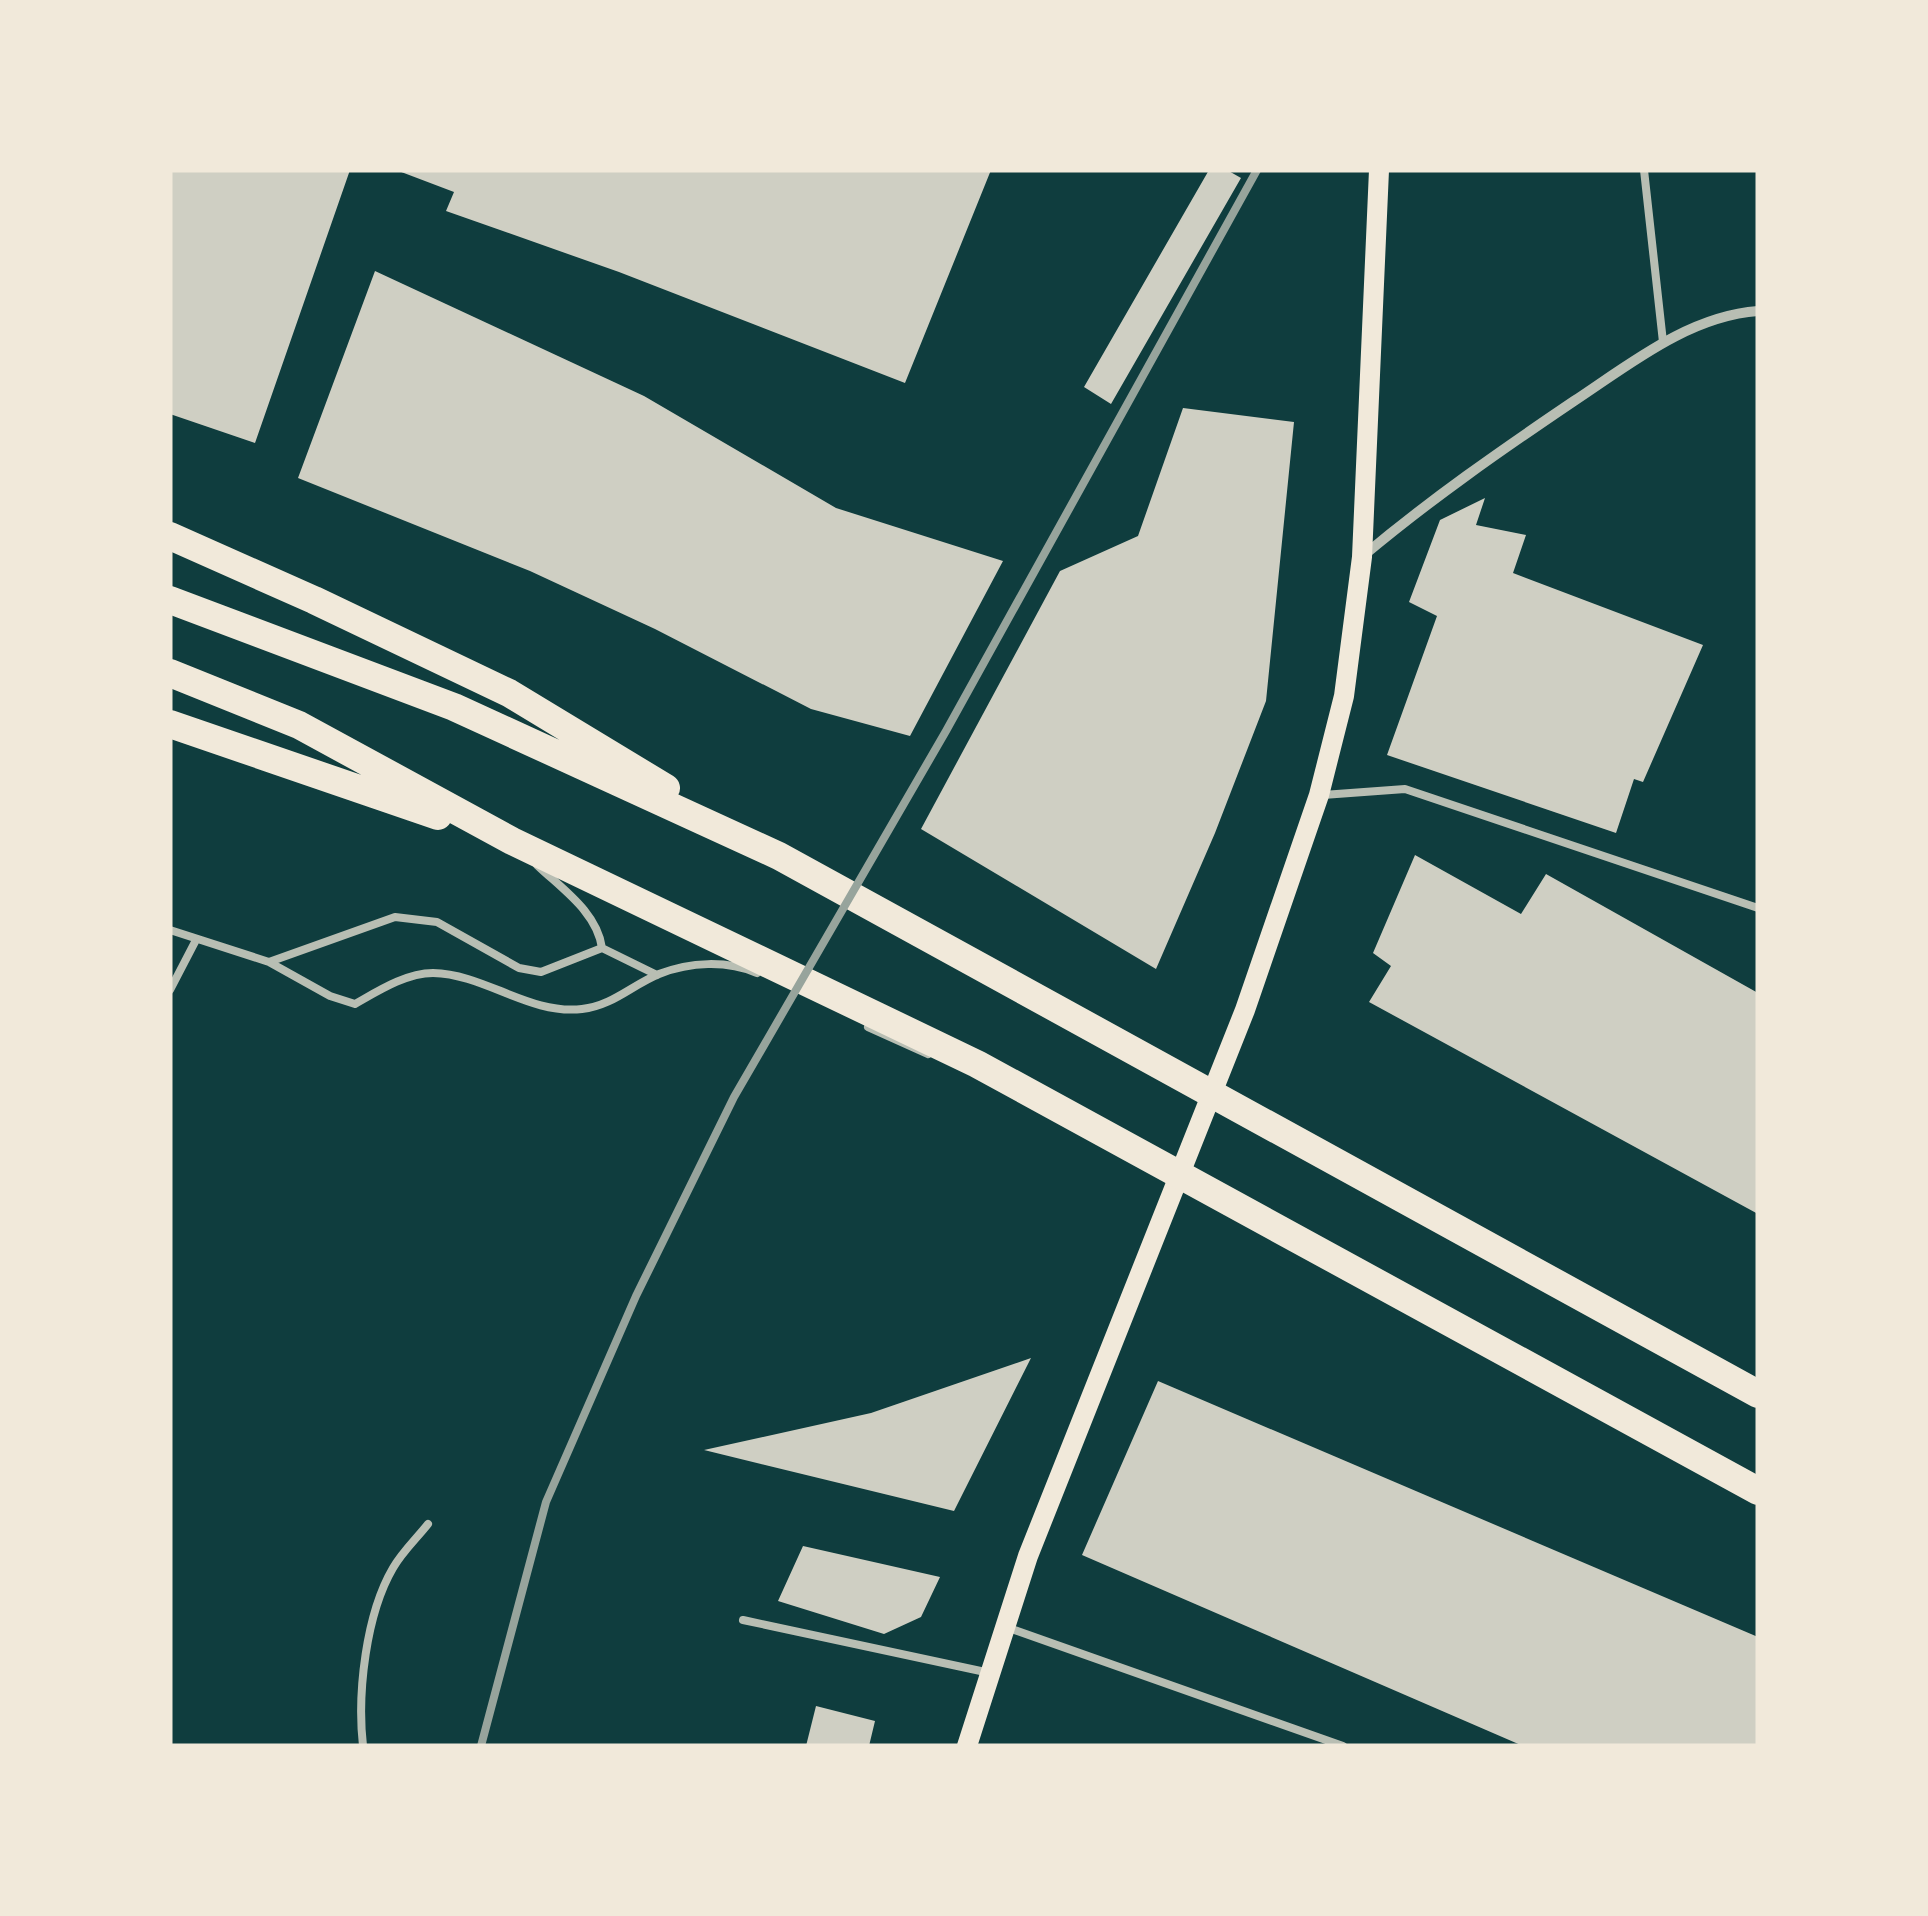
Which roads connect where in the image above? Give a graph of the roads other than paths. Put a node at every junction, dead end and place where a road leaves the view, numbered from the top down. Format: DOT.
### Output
graph roads {
  1 [pos="1378,170"];
  2 [pos="1644,170"];
  3 [pos="1758,311"];
  4 [pos="1663,342"];
  5 [pos="170,536"];
  6 [pos="1362,557"];
  7 [pos="170,600"];
  8 [pos="170,673"];
  9 [pos="170,724"];
  10 [pos="1319,796"];
  11 [pos="512,841"];
  12 [pos="779,856"];
  13 [pos="1758,908"];
  14 [pos="170,930"];
  15 [pos="196,940"];
  16 [pos="602,948"];
  17 [pos="269,962"];
  18 [pos="657,975"];
  19 [pos="768,978"];
  20 [pos="170,990"];
  21 [pos="852,1019"];
  22 [pos="977,1064"];
  23 [pos="1758,1394"];
  24 [pos="1758,1491"];
  25 [pos="428,1524"];
  26 [pos="743,1620"];
  27 [pos="1006,1627"];
  28 [pos="990,1673"];
  29 [pos="363,1746"];
  30 [pos="967,1746"];
  31 [pos="1343,1746"];
  1 -- 6 [label="main road"];
  2 -- 4 [label="lane"];
  3 -- 4 [label="street"];
  4 -- 6 [label="street"];
  5 -- 12 [label="highway"];
  6 -- 10 [label="main road"];
  7 -- 12 [label="highway"];
  8 -- 11 [label="highway"];
  9 -- 11 [label="highway"];
  10 -- 13 [label="lane"];
  10 -- 27 [label="main road"];
  11 -- 16 [label="lane"];
  11 -- 22 [label="highway"];
  12 -- 23 [label="highway"];
  14 -- 15 [label="lane"];
  15 -- 17 [label="lane"];
  15 -- 20 [label="lane"];
  16 -- 17 [label="lane"];
  16 -- 18 [label="lane"];
  17 -- 18 [label="lane"];
  18 -- 19 [label="lane"];
  21 -- 22 [label="lane"];
  22 -- 24 [label="highway"];
  25 -- 29 [label="lane"];
  26 -- 28 [label="lane"];
  27 -- 28 [label="main road"];
  27 -- 31 [label="lane"];
  28 -- 30 [label="main road"];
}
